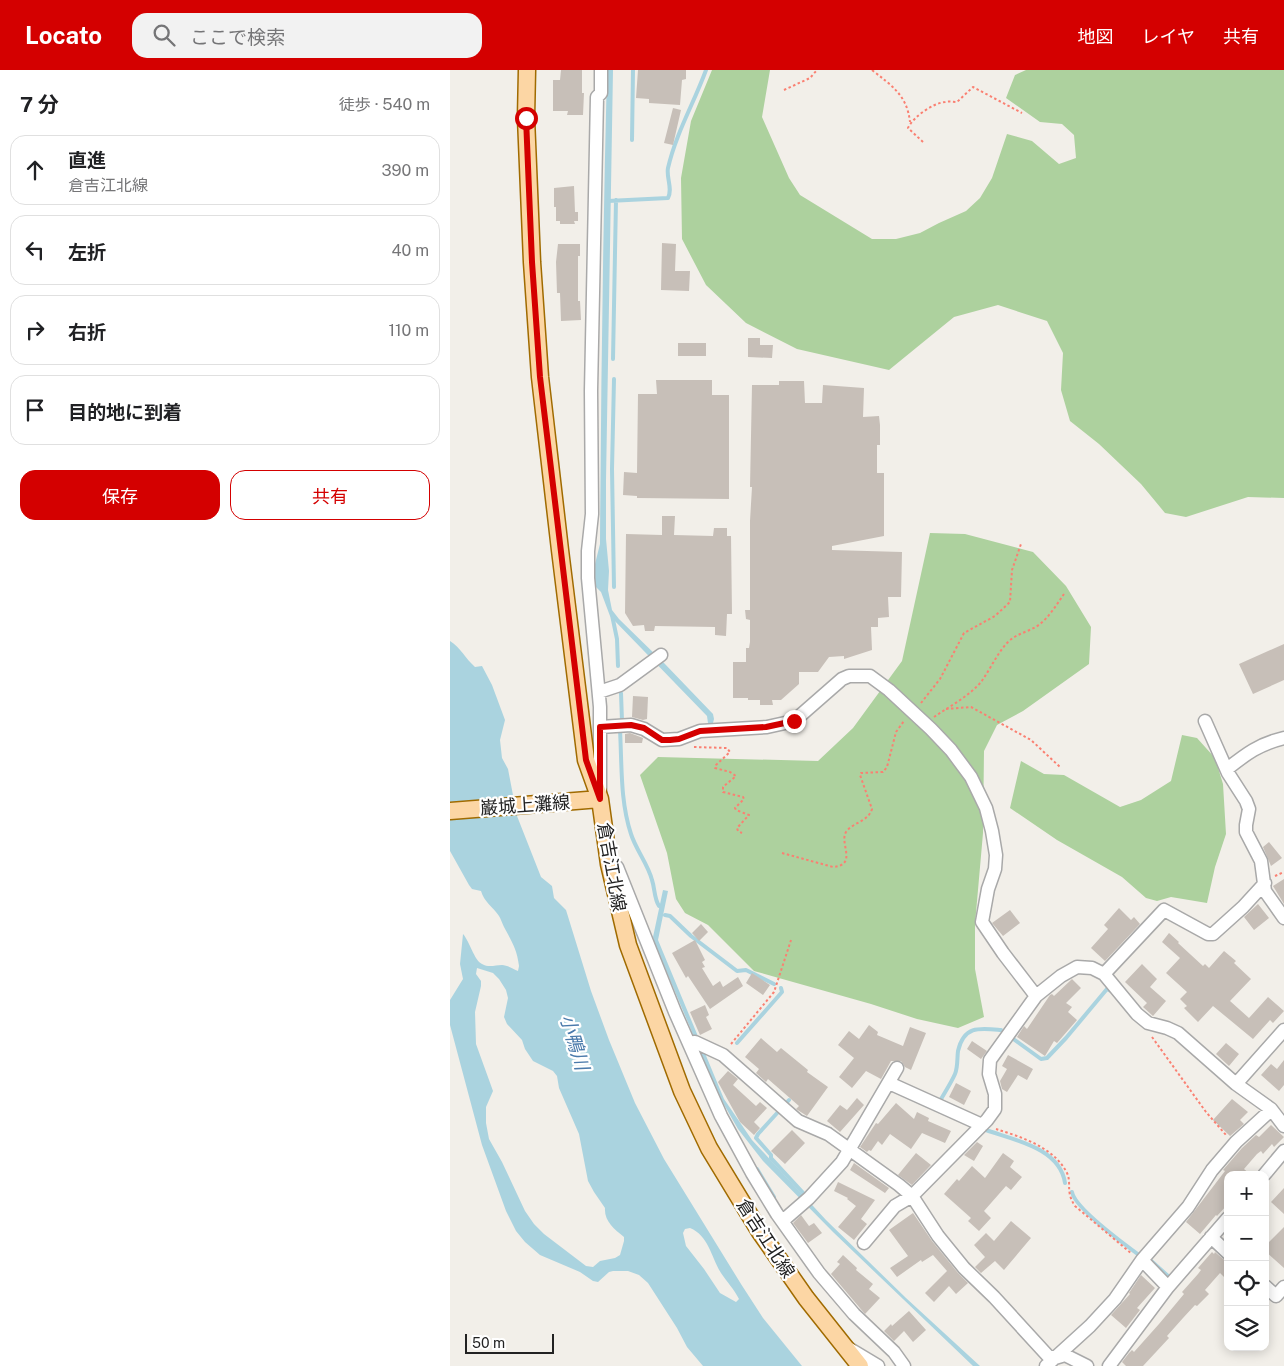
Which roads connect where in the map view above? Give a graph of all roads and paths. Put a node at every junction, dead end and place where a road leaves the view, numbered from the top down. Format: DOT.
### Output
graph roads {
  1 [pos="527,70"];
  2 [pos="601,70"];
  3 [pos="817,70"];
  4 [pos="872,70"];
  5 [pos="784,90"];
  6 [pos="1022,114"];
  7 [pos="910,123"];
  8 [pos="923,142"];
  9 [pos="1021,544"];
  10 [pos="1064,594"];
  11 [pos="661,655"];
  12 [pos="599,692"];
  13 [pos="945,710"];
  14 [pos="913,712"];
  15 [pos="1204,721"];
  16 [pos="925,723"];
  17 [pos="600,727"];
  18 [pos="685,737"];
  19 [pos="1284,738"];
  20 [pos="1060,767"];
  21 [pos="1226,769"];
  22 [pos="600,799"];
  23 [pos="450,810"];
  24 [pos="742,833"];
  25 [pos="782,853"];
  26 [pos="609,864"];
  27 [pos="1265,884"];
  28 [pos="1284,918"];
  29 [pos="790,940"];
  30 [pos="1104,974"];
  31 [pos="1036,996"];
  32 [pos="1142,1018"];
  33 [pos="1284,1030"];
  34 [pos="689,1043"];
  35 [pos="723,1055"];
  36 [pos="897,1068"];
  37 [pos="889,1083"];
  38 [pos="1236,1084"];
  39 [pos="1272,1110"];
  40 [pos="982,1125"];
  41 [pos="1284,1126"];
  42 [pos="1234,1145"];
  43 [pos="850,1148"];
  44 [pos="1284,1151"];
  45 [pos="1267,1171"];
  46 [pos="912,1196"];
  47 [pos="786,1218"];
  48 [pos="1224,1223"];
  49 [pos="1211,1238"];
  50 [pos="864,1243"];
  51 [pos="1224,1249"];
  52 [pos="1142,1260"];
  53 [pos="1168,1287"];
  54 [pos="1284,1287"];
  55 [pos="1269,1290"];
  56 [pos="843,1345"];
  57 [pos="1050,1362"];
  58 [pos="860,1366"];
  59 [pos="878,1366"];
  60 [pos="904,1366"];
  61 [pos="1087,1366"];
  62 [pos="1109,1366"];
  1 -- 22 [label="main road, 倉吉江北線"];
  2 -- 12 [label="street"];
  3 -- 5 [label="path"];
  4 -- 7 [label="path"];
  6 -- 7 [label="path"];
  7 -- 8 [label="path"];
  9 -- 14 [label="path"];
  10 -- 13 [label="path"];
  11 -- 12 [label="street"];
  12 -- 17 [label="street"];
  13 -- 16 [label="path"];
  13 -- 20 [label="path"];
  14 -- 16 [label="street"];
  14 -- 18 [label="street"];
  14 -- 25 [label="path"];
  15 -- 21 [label="street"];
  16 -- 31 [label="street"];
  17 -- 18 [label="street"];
  17 -- 22 [label="street"];
  18 -- 24 [label="path"];
  19 -- 21 [label="street"];
  21 -- 27 [label="street"];
  22 -- 23 [label="main road, 巌城上灘線"];
  22 -- 26 [label="main road, 倉吉江北線"];
  26 -- 34 [label="street"];
  26 -- 56 [label="main road, 倉吉江北線"];
  27 -- 28 [label="street"];
  27 -- 30 [label="street"];
  29 -- 35 [label="path"];
  30 -- 31 [label="street"];
  30 -- 32 [label="street"];
  31 -- 40 [label="street"];
  32 -- 38 [label="street"];
  32 -- 42 [label="path"];
  33 -- 38 [label="street"];
  34 -- 35 [label="street"];
  34 -- 60 [label="street"];
  35 -- 43 [label="street"];
  36 -- 37 [label="street"];
  37 -- 40 [label="street"];
  37 -- 43 [label="street"];
  38 -- 39 [label="street"];
  39 -- 41 [label="street"];
  39 -- 42 [label="street"];
  40 -- 46 [label="street"];
  40 -- 52 [label="path"];
  42 -- 52 [label="street"];
  43 -- 46 [label="street"];
  43 -- 47 [label="street"];
  44 -- 45 [label="street"];
  46 -- 50 [label="street"];
  46 -- 57 [label="street"];
  48 -- 49 [label="street"];
  49 -- 51 [label="street"];
  49 -- 53 [label="street"];
  52 -- 53 [label="street"];
  52 -- 57 [label="street"];
  53 -- 62 [label="street"];
  54 -- 55 [label="street"];
  56 -- 58 [label="main road, 倉吉江北線"];
  56 -- 59 [label="street"];
  57 -- 61 [label="street"];
}
